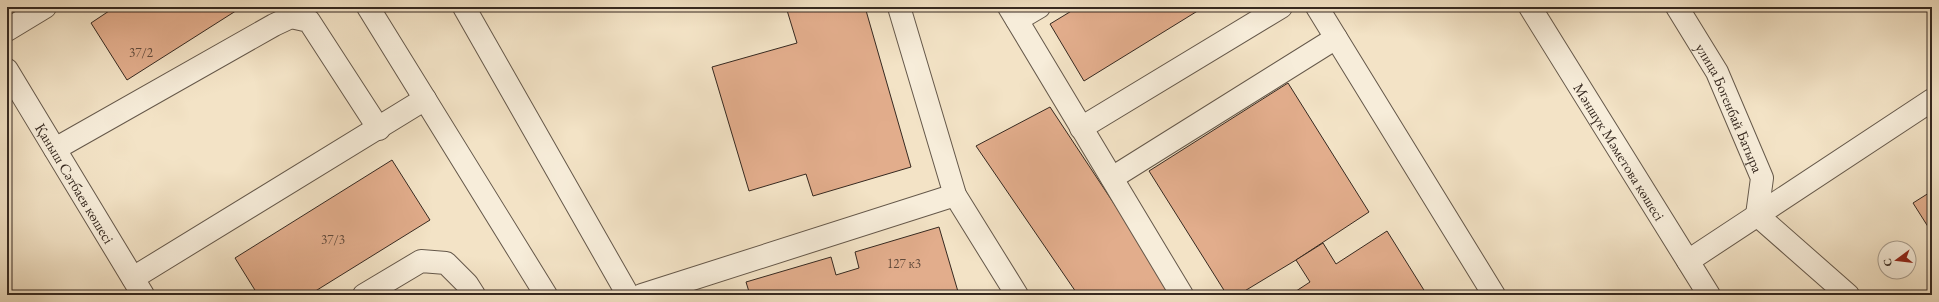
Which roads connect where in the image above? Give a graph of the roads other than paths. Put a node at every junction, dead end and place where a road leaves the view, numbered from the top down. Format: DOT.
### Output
graph roads {
  1 [pos="45,7"];
  2 [pos="368,7"];
  3 [pos="464,7"];
  4 [pos="899,7"];
  5 [pos="1040,7"];
  6 [pos="1281,7"];
  7 [pos="1317,7"];
  8 [pos="1530,7"];
  9 [pos="1677,7"];
  10 [pos="1013,14"];
  11 [pos="7,30"];
  12 [pos="1336,38"];
  13 [pos="7,70"];
  14 [pos="425,99"];
  15 [pos="1932,100"];
  16 [pos="1081,128"];
  17 [pos="379,129"];
  18 [pos="55,149"];
  19 [pos="1112,178"];
  20 [pos="955,195"];
  21 [pos="1757,215"];
  22 [pos="1688,261"];
  23 [pos="138,287"];
  24 [pos="364,295"];
  25 [pos="474,295"];
  26 [pos="546,295"];
  27 [pos="628,295"];
  28 [pos="642,295"];
  29 [pos="1017,295"];
  30 [pos="1182,295"];
  31 [pos="1494,295"];
  32 [pos="1709,295"];
  33 [pos="1848,295"];
  1 -- 11 [label="street"];
  2 -- 14 [label="street"];
  3 -- 27 [label="street"];
  4 -- 20 [label="street"];
  5 -- 10 [label="street"];
  6 -- 16 [label="street"];
  7 -- 12 [label="street"];
  8 -- 22 [label="street, Мәншүк Мәметова көшесі"];
  9 -- 21 [label="street, улица Богенбай Батыра"];
  10 -- 16 [label="street"];
  12 -- 19 [label="street"];
  12 -- 31 [label="street"];
  13 -- 18 [label="street, Қаныш Сәтбаев көшесі"];
  14 -- 17 [label="street"];
  14 -- 26 [label="street"];
  15 -- 21 [label="street"];
  16 -- 19 [label="street"];
  17 -- 18 [label="street"];
  17 -- 23 [label="street"];
  18 -- 23 [label="street, Қаныш Сәтбаев көшесі"];
  19 -- 30 [label="street"];
  20 -- 28 [label="street"];
  20 -- 29 [label="street"];
  21 -- 22 [label="street"];
  21 -- 33 [label="street"];
  22 -- 32 [label="street, Мәншүк Мәметова көшесі"];
  24 -- 25 [label="street"];
}
